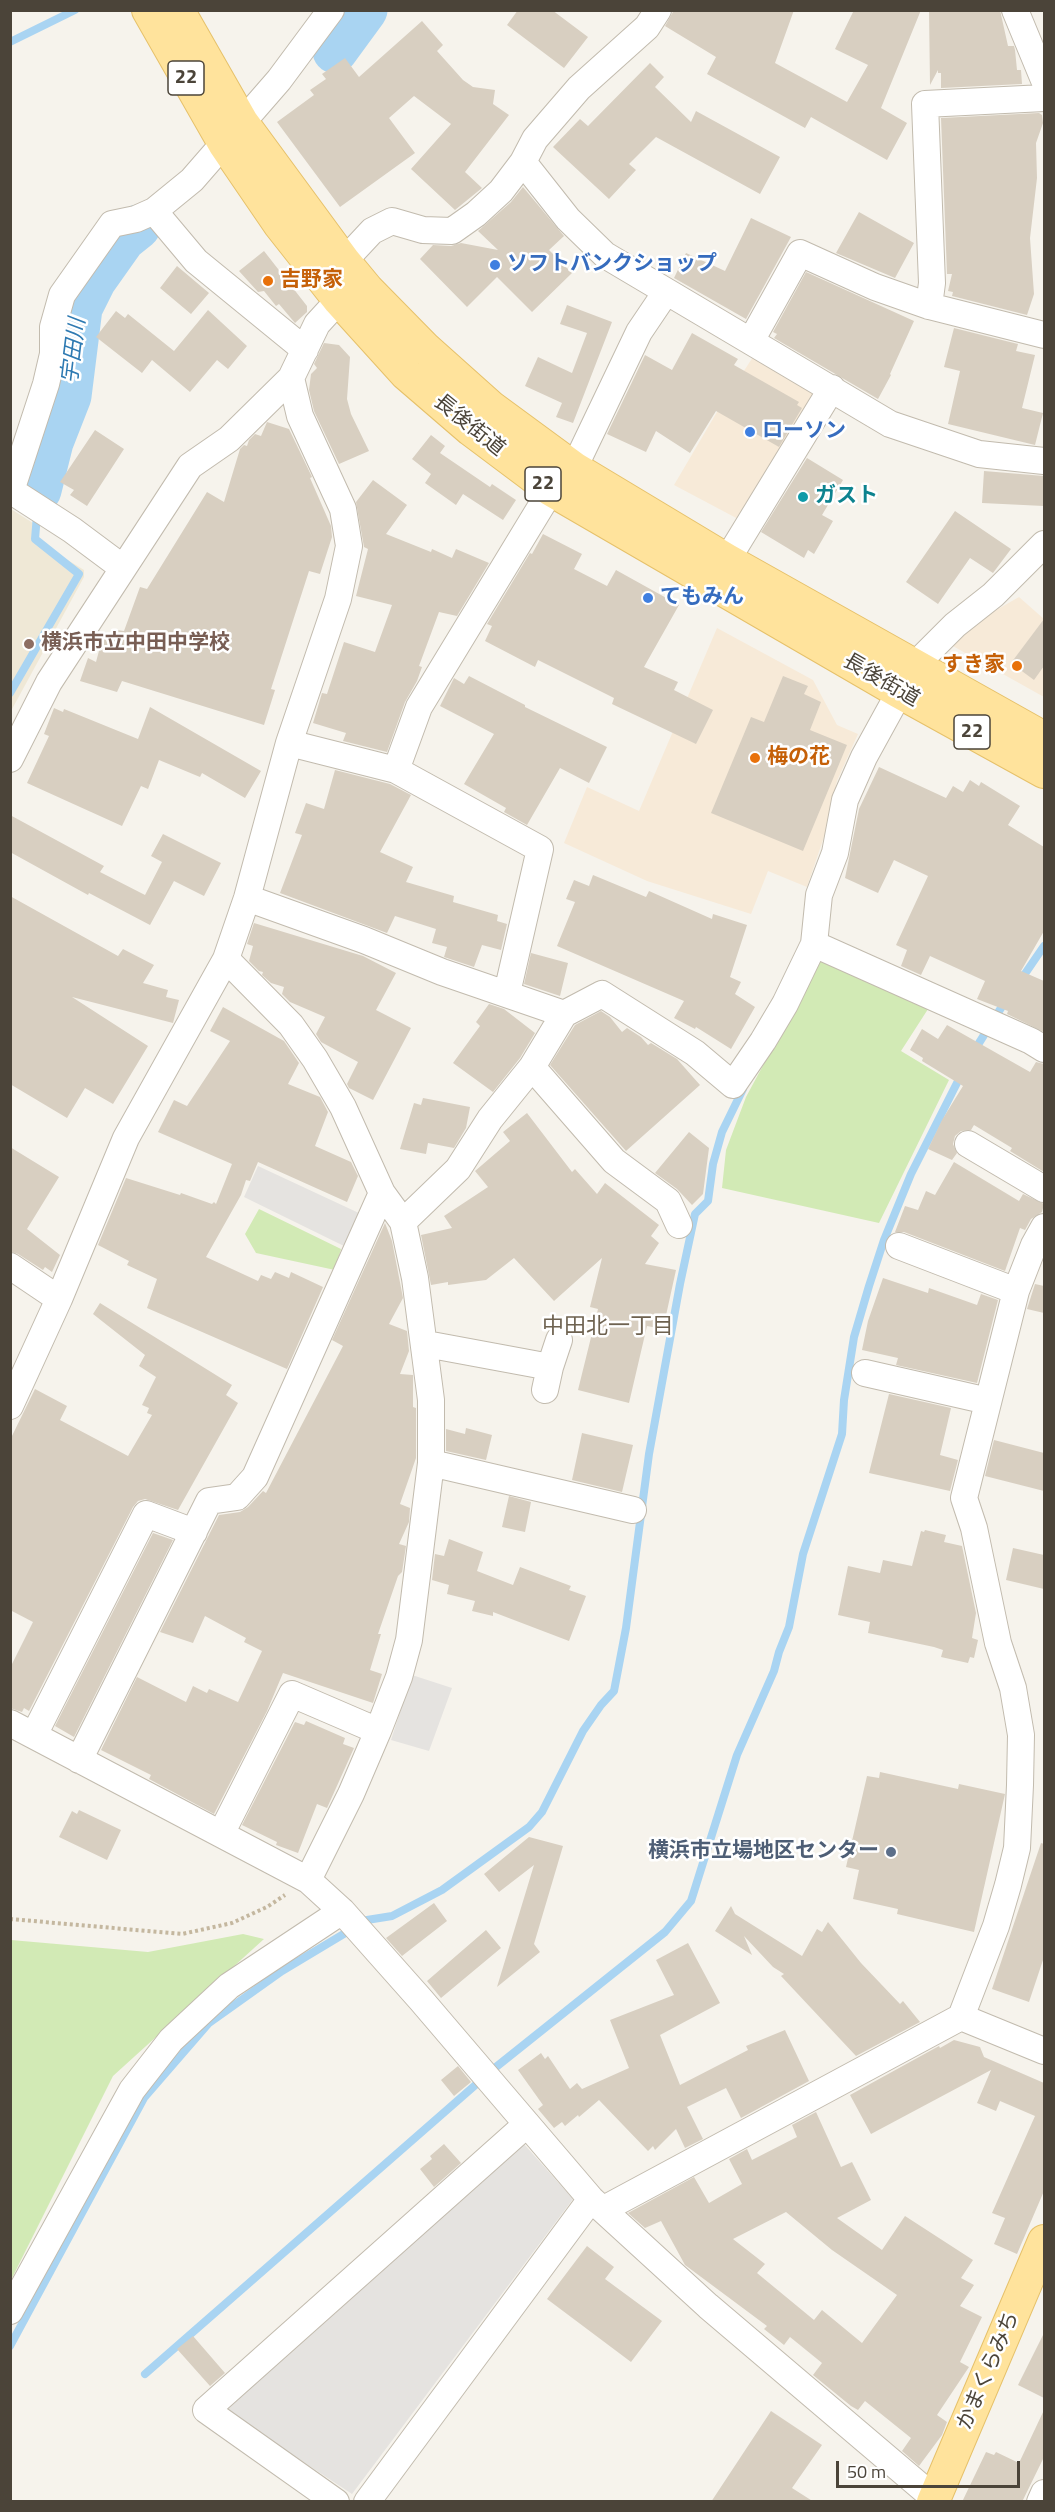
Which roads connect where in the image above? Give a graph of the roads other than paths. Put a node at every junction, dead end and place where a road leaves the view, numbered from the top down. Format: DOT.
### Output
graph roads {
  1 [pos="148,10"];
  2 [pos="178,10"];
  3 [pos="331,10"];
  4 [pos="658,10"];
  5 [pos="1015,10"];
  6 [pos="1044,80"];
  7 [pos="1044,98"];
  8 [pos="234,134"];
  9 [pos="523,162"];
  10 [pos="154,211"];
  11 [pos="344,261"];
  12 [pos="666,292"];
  13 [pos="339,300"];
  14 [pos="929,306"];
  15 [pos="1044,334"];
  16 [pos="751,341"];
  17 [pos="305,350"];
  18 [pos="291,378"];
  19 [pos="832,388"];
  20 [pos="1044,461"];
  21 [pos="574,468"];
  22 [pos="11,490"];
  23 [pos="551,490"];
  24 [pos="1044,544"];
  25 [pos="727,560"];
  26 [pos="123,568"];
  27 [pos="906,679"];
  28 [pos="1044,738"];
  29 [pos="289,743"];
  30 [pos="10,759"];
  31 [pos="396,770"];
  32 [pos="1044,772"];
  33 [pos="247,898"];
  34 [pos="814,944"];
  35 [pos="225,960"];
  36 [pos="507,993"];
  37 [pos="564,1014"];
  38 [pos="1044,1049"];
  39 [pos="532,1067"];
  40 [pos="968,1144"];
  41 [pos="1044,1189"];
  42 [pos="382,1193"];
  43 [pos="403,1222"];
  44 [pos="679,1225"];
  45 [pos="1044,1227"];
  46 [pos="900,1246"];
  47 [pos="10,1266"];
  48 [pos="1016,1291"];
  49 [pos="59,1299"];
  50 [pos="559,1340"];
  51 [pos="426,1344"];
  52 [pos="866,1373"];
  53 [pos="988,1401"];
  54 [pos="10,1407"];
  55 [pos="431,1463"];
  56 [pos="633,1510"];
  57 [pos="194,1532"];
  58 [pos="10,1723"];
  59 [pos="378,1731"];
  60 [pos="34,1735"];
  61 [pos="80,1760"];
  62 [pos="221,1834"];
  63 [pos="308,1880"];
  64 [pos="344,1912"];
  65 [pos="961,2017"];
  66 [pos="1044,2051"];
  67 [pos="527,2124"];
  68 [pos="598,2204"];
  69 [pos="1044,2241"];
  70 [pos="10,2311"];
  71 [pos="1044,2493"];
  72 [pos="934,2500"];
  73 [pos="336,2502"];
  74 [pos="367,2502"];
  75 [pos="1040,2502"];
  1 -- 8 [label="main road, 長後街道 / 22"];
  2 -- 8 [label="main road, 長後街道 / 22"];
  3 -- 8 [label="street"];
  4 -- 9 [label="street"];
  5 -- 6 [label="street"];
  7 -- 14 [label="street"];
  8 -- 10 [label="street"];
  8 -- 11 [label="main road, 長後街道 / 22"];
  8 -- 13 [label="main road, 長後街道 / 22"];
  9 -- 11 [label="street"];
  9 -- 12 [label="street"];
  10 -- 17 [label="street"];
  10 -- 22 [label="street"];
  11 -- 21 [label="main road, 長後街道 / 22"];
  12 -- 16 [label="street"];
  12 -- 21 [label="street"];
  13 -- 17 [label="street"];
  13 -- 23 [label="main road, 長後街道 / 22"];
  14 -- 15 [label="street"];
  14 -- 16 [label="street"];
  16 -- 19 [label="street"];
  17 -- 18 [label="street"];
  18 -- 26 [label="street"];
  18 -- 29 [label="street"];
  19 -- 20 [label="street"];
  19 -- 25 [label="street"];
  21 -- 25 [label="main road, 長後街道 / 22"];
  22 -- 26 [label="street"];
  23 -- 27 [label="main road, 長後街道 / 22"];
  23 -- 31 [label="street"];
  24 -- 27 [label="street"];
  25 -- 27 [label="main road, 長後街道 / 22"];
  26 -- 30 [label="street"];
  27 -- 28 [label="main road, 22"];
  27 -- 32 [label="main road, 長後街道 / 22"];
  27 -- 34 [label="street"];
  29 -- 31 [label="street"];
  29 -- 33 [label="street"];
  31 -- 36 [label="street"];
  33 -- 35 [label="street"];
  33 -- 36 [label="street"];
  34 -- 37 [label="street"];
  34 -- 38 [label="street"];
  35 -- 42 [label="street"];
  35 -- 49 [label="street"];
  36 -- 37 [label="street"];
  37 -- 39 [label="street"];
  39 -- 43 [label="street"];
  39 -- 44 [label="street"];
  40 -- 41 [label="street"];
  42 -- 43 [label="street"];
  42 -- 57 [label="street"];
  43 -- 51 [label="street"];
  45 -- 48 [label="street"];
  46 -- 48 [label="street"];
  47 -- 49 [label="street"];
  48 -- 53 [label="street"];
  49 -- 54 [label="street"];
  50 -- 51 [label="street"];
  51 -- 55 [label="street"];
  52 -- 53 [label="street"];
  53 -- 65 [label="street"];
  55 -- 56 [label="street"];
  55 -- 59 [label="street"];
  57 -- 60 [label="street"];
  57 -- 61 [label="street"];
  58 -- 60 [label="street"];
  59 -- 62 [label="street"];
  59 -- 63 [label="street"];
  60 -- 61 [label="street"];
  61 -- 62 [label="street"];
  62 -- 63 [label="street"];
  63 -- 64 [label="street"];
  64 -- 67 [label="street"];
  64 -- 70 [label="street"];
  65 -- 66 [label="street"];
  65 -- 68 [label="street"];
  67 -- 68 [label="street"];
  67 -- 73 [label="street"];
  68 -- 72 [label="street"];
  68 -- 74 [label="street"];
  69 -- 72 [label="main road, かまくらみち"];
  71 -- 75 [label="street"];
}
